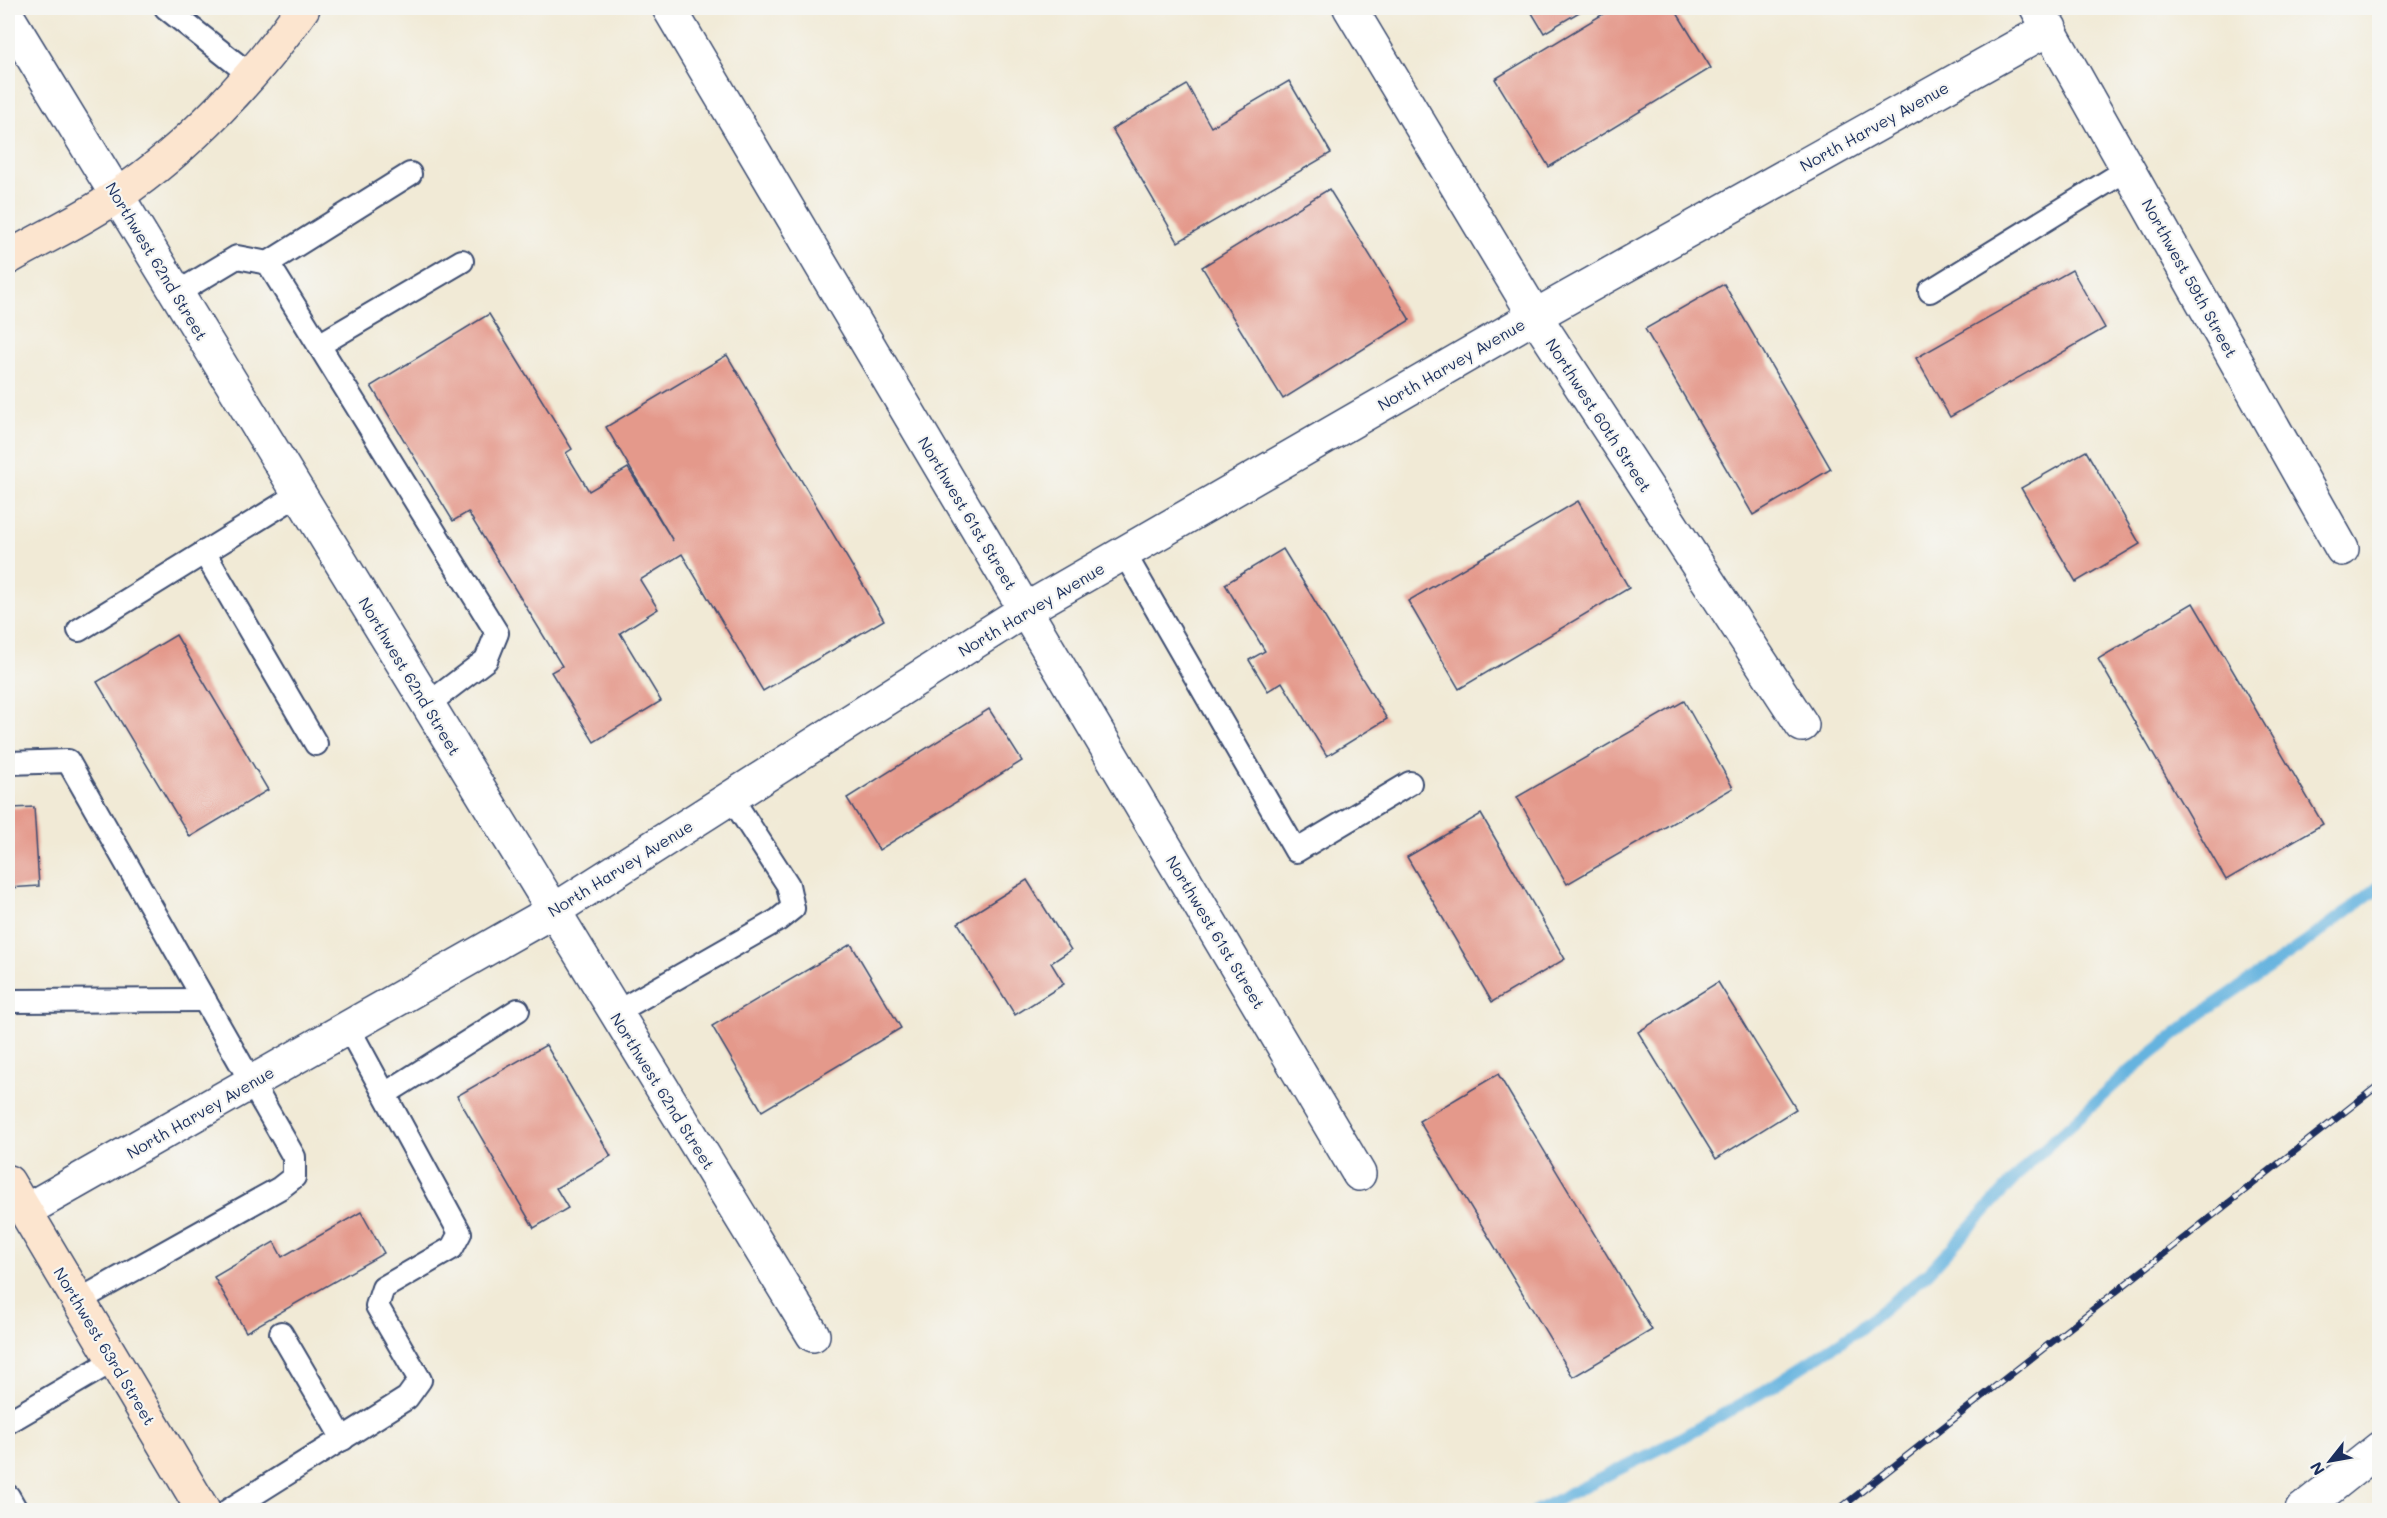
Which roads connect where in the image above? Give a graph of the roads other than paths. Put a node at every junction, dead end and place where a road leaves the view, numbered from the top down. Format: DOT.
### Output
graph roads {
  1 [pos="166,8"];
  2 [pos="303,8"];
  3 [pos="669,8"];
  4 [pos="1350,8"];
  5 [pos="8,17"];
  6 [pos="2044,18"];
  7 [pos="249,74"];
  8 [pos="2128,169"];
  9 [pos="410,174"];
  10 [pos="117,196"];
  11 [pos="8,258"];
  12 [pos="462,261"];
  13 [pos="268,262"];
  14 [pos="1930,291"];
  15 [pos="177,293"];
  16 [pos="1535,316"];
  17 [pos="319,345"];
  18 [pos="299,494"];
  19 [pos="2342,549"];
  20 [pos="204,552"];
  21 [pos="1124,553"];
  22 [pos="1025,610"];
  23 [pos="79,630"];
  24 [pos="427,705"];
  25 [pos="1802,725"];
  26 [pos="316,744"];
  27 [pos="9,763"];
  28 [pos="1410,783"];
  29 [pos="731,797"];
  30 [pos="553,911"];
  31 [pos="205,1000"];
  32 [pos="8,1001"];
  33 [pos="518,1010"];
  34 [pos="615,1013"];
  35 [pos="348,1027"];
  36 [pos="253,1082"];
  37 [pos="385,1094"];
  38 [pos="1359,1174"];
  39 [pos="8,1182"];
  40 [pos="25,1211"];
  41 [pos="78,1301"];
  42 [pos="281,1333"];
  43 [pos="813,1335"];
  44 [pos="114,1360"];
  45 [pos="8,1422"];
  46 [pos="343,1439"];
  47 [pos="2379,1448"];
  48 [pos="8,1496"];
  49 [pos="16,1510"];
  50 [pos="203,1510"];
  51 [pos="229,1510"];
  52 [pos="2302,1510"];
  1 -- 7 [label="lane"];
  2 -- 7 [label="street"];
  3 -- 22 [label="street, Northwest 61st Street"];
  4 -- 16 [label="street, Northwest 60th Street"];
  5 -- 10 [label="street, Northwest 62nd Street"];
  6 -- 8 [label="street, Northwest 59th Street"];
  6 -- 16 [label="street, North Harvey Avenue"];
  7 -- 10 [label="street"];
  8 -- 14 [label="lane"];
  8 -- 19 [label="street, Northwest 59th Street"];
  9 -- 13 [label="lane"];
  10 -- 11 [label="street"];
  10 -- 15 [label="street, Northwest 62nd Street"];
  12 -- 17 [label="lane"];
  13 -- 15 [label="lane"];
  13 -- 17 [label="lane"];
  15 -- 18 [label="street, Northwest 62nd Street"];
  16 -- 21 [label="street, North Harvey Avenue"];
  16 -- 25 [label="street, Northwest 60th Street"];
  17 -- 24 [label="lane"];
  18 -- 20 [label="lane"];
  18 -- 24 [label="street, Northwest 62nd Street"];
  20 -- 23 [label="lane"];
  20 -- 26 [label="lane"];
  21 -- 22 [label="street, North Harvey Avenue"];
  21 -- 28 [label="lane"];
  22 -- 29 [label="street, North Harvey Avenue"];
  22 -- 38 [label="street, Northwest 61st Street"];
  24 -- 30 [label="street, Northwest 62nd Street"];
  27 -- 31 [label="lane"];
  29 -- 30 [label="street, North Harvey Avenue"];
  29 -- 34 [label="lane"];
  30 -- 34 [label="street, Northwest 62nd Street"];
  30 -- 35 [label="street, North Harvey Avenue"];
  31 -- 32 [label="lane"];
  31 -- 36 [label="lane"];
  33 -- 37 [label="lane"];
  34 -- 43 [label="street, Northwest 62nd Street"];
  35 -- 36 [label="street, North Harvey Avenue"];
  35 -- 37 [label="lane"];
  36 -- 40 [label="street, North Harvey Avenue"];
  36 -- 41 [label="lane"];
  37 -- 46 [label="lane"];
  39 -- 40 [label="street, Northwest 63rd Street"];
  40 -- 41 [label="street, Northwest 63rd Street"];
  41 -- 44 [label="street, Northwest 63rd Street"];
  42 -- 46 [label="lane"];
  44 -- 45 [label="lane"];
  44 -- 50 [label="street, Northwest 63rd Street"];
  46 -- 51 [label="lane"];
  47 -- 52 [label="street"];
  48 -- 49 [label="lane"];
}
